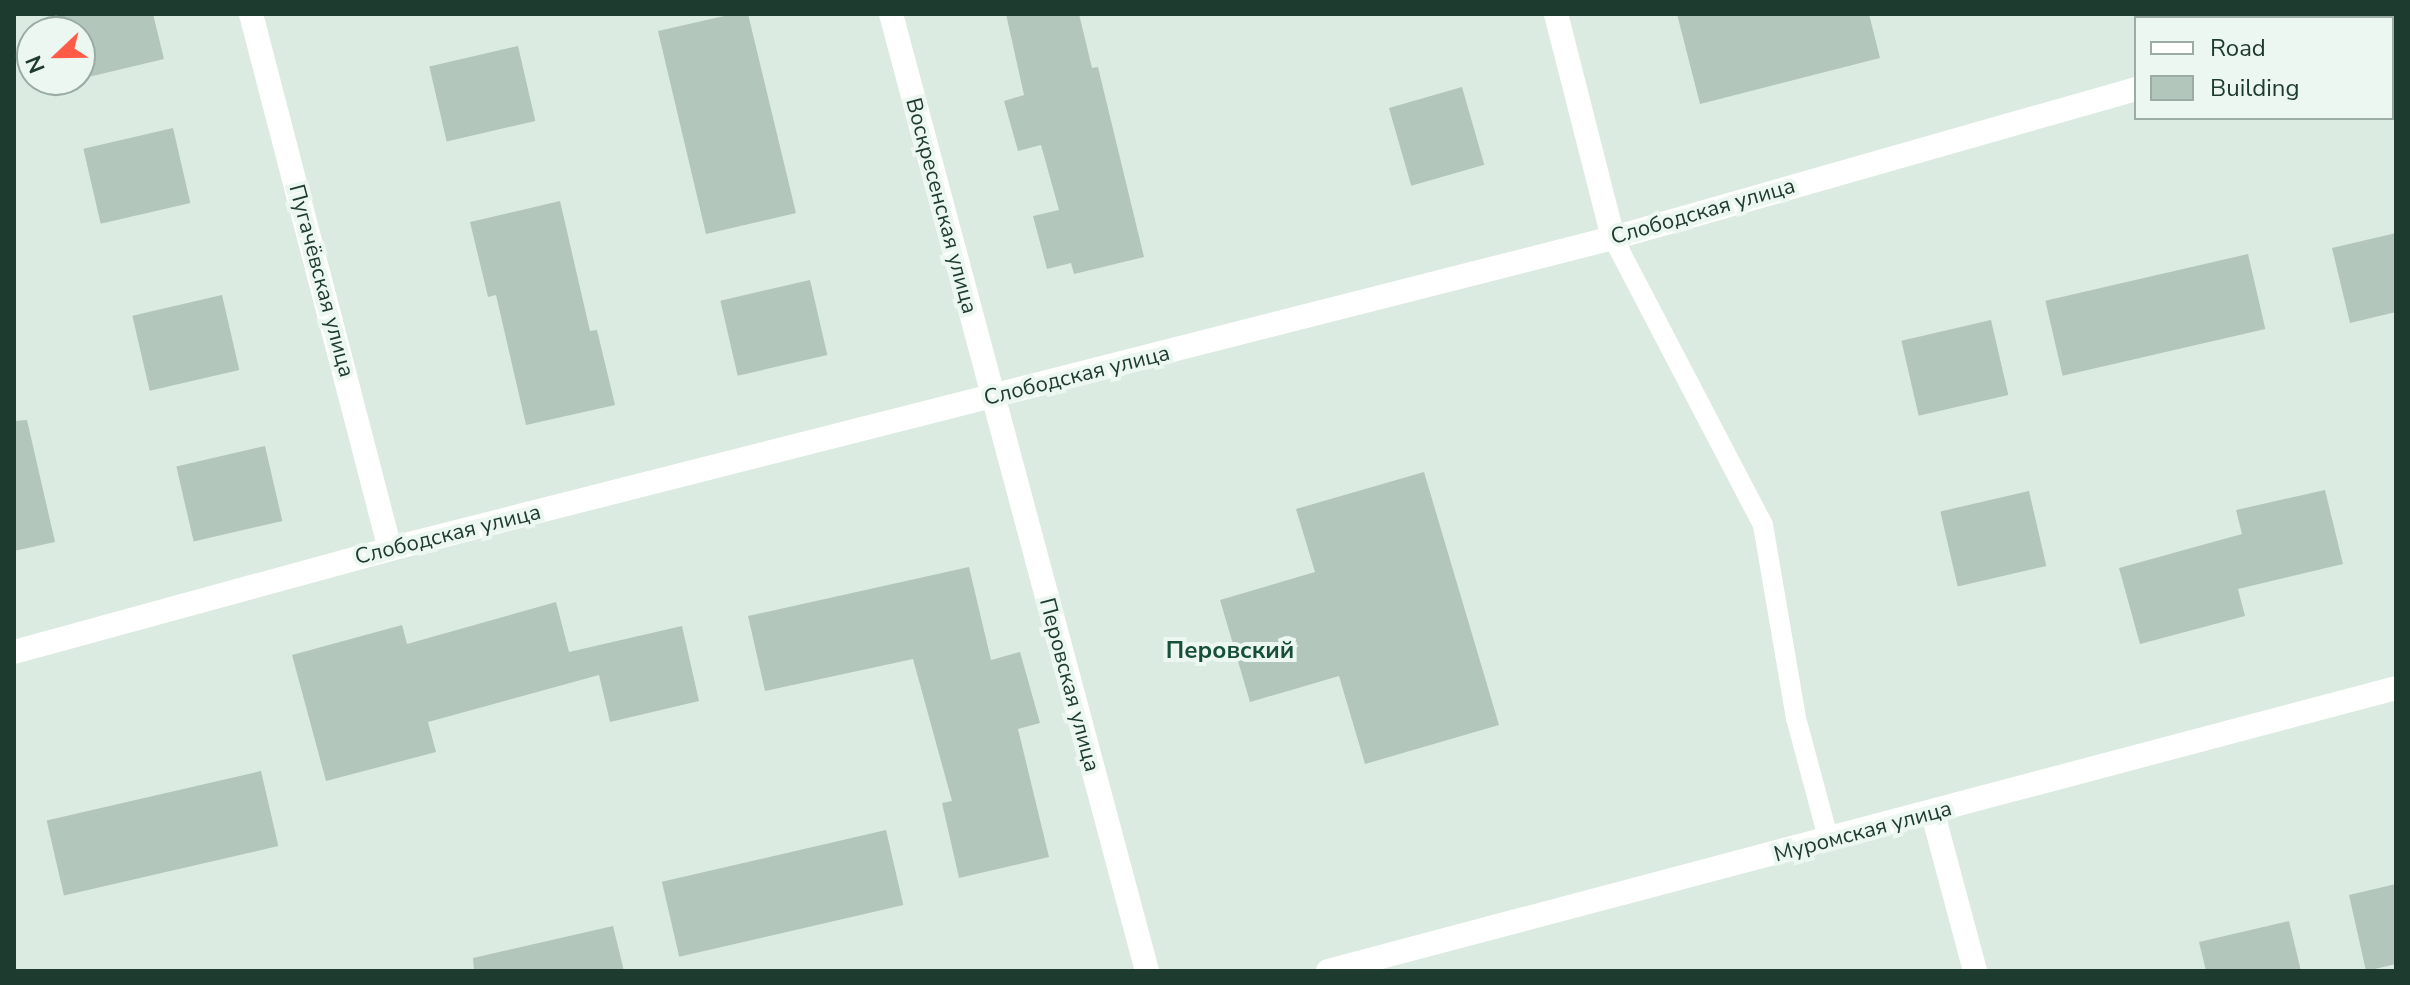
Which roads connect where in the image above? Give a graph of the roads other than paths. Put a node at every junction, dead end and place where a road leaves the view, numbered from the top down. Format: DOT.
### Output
graph roads {
  1 [pos="251,14"];
  2 [pos="891,14"];
  3 [pos="1556,14"];
  4 [pos="2134,90"];
  5 [pos="1613,238"];
  6 [pos="991,399"];
  7 [pos="390,549"];
  8 [pos="14,652"];
  9 [pos="2396,688"];
  10 [pos="1933,814"];
  11 [pos="1829,841"];
  12 [pos="1147,971"];
  13 [pos="1328,971"];
  14 [pos="1975,971"];
  1 -- 7 [label="street, Пугачёвская улица"];
  2 -- 6 [label="street, Воскресенская улица"];
  3 -- 5 [label="street"];
  4 -- 5 [label="street, Слободская улица"];
  5 -- 6 [label="street, Слободская улица"];
  5 -- 11 [label="lane"];
  6 -- 7 [label="street, Слободская улица"];
  6 -- 12 [label="street, Перовская улица"];
  7 -- 8 [label="street, Слободская улица"];
  9 -- 10 [label="street, Муромская улица"];
  10 -- 11 [label="street, Муромская улица"];
  10 -- 14 [label="street"];
  11 -- 13 [label="street, Муромская улица"];
}
